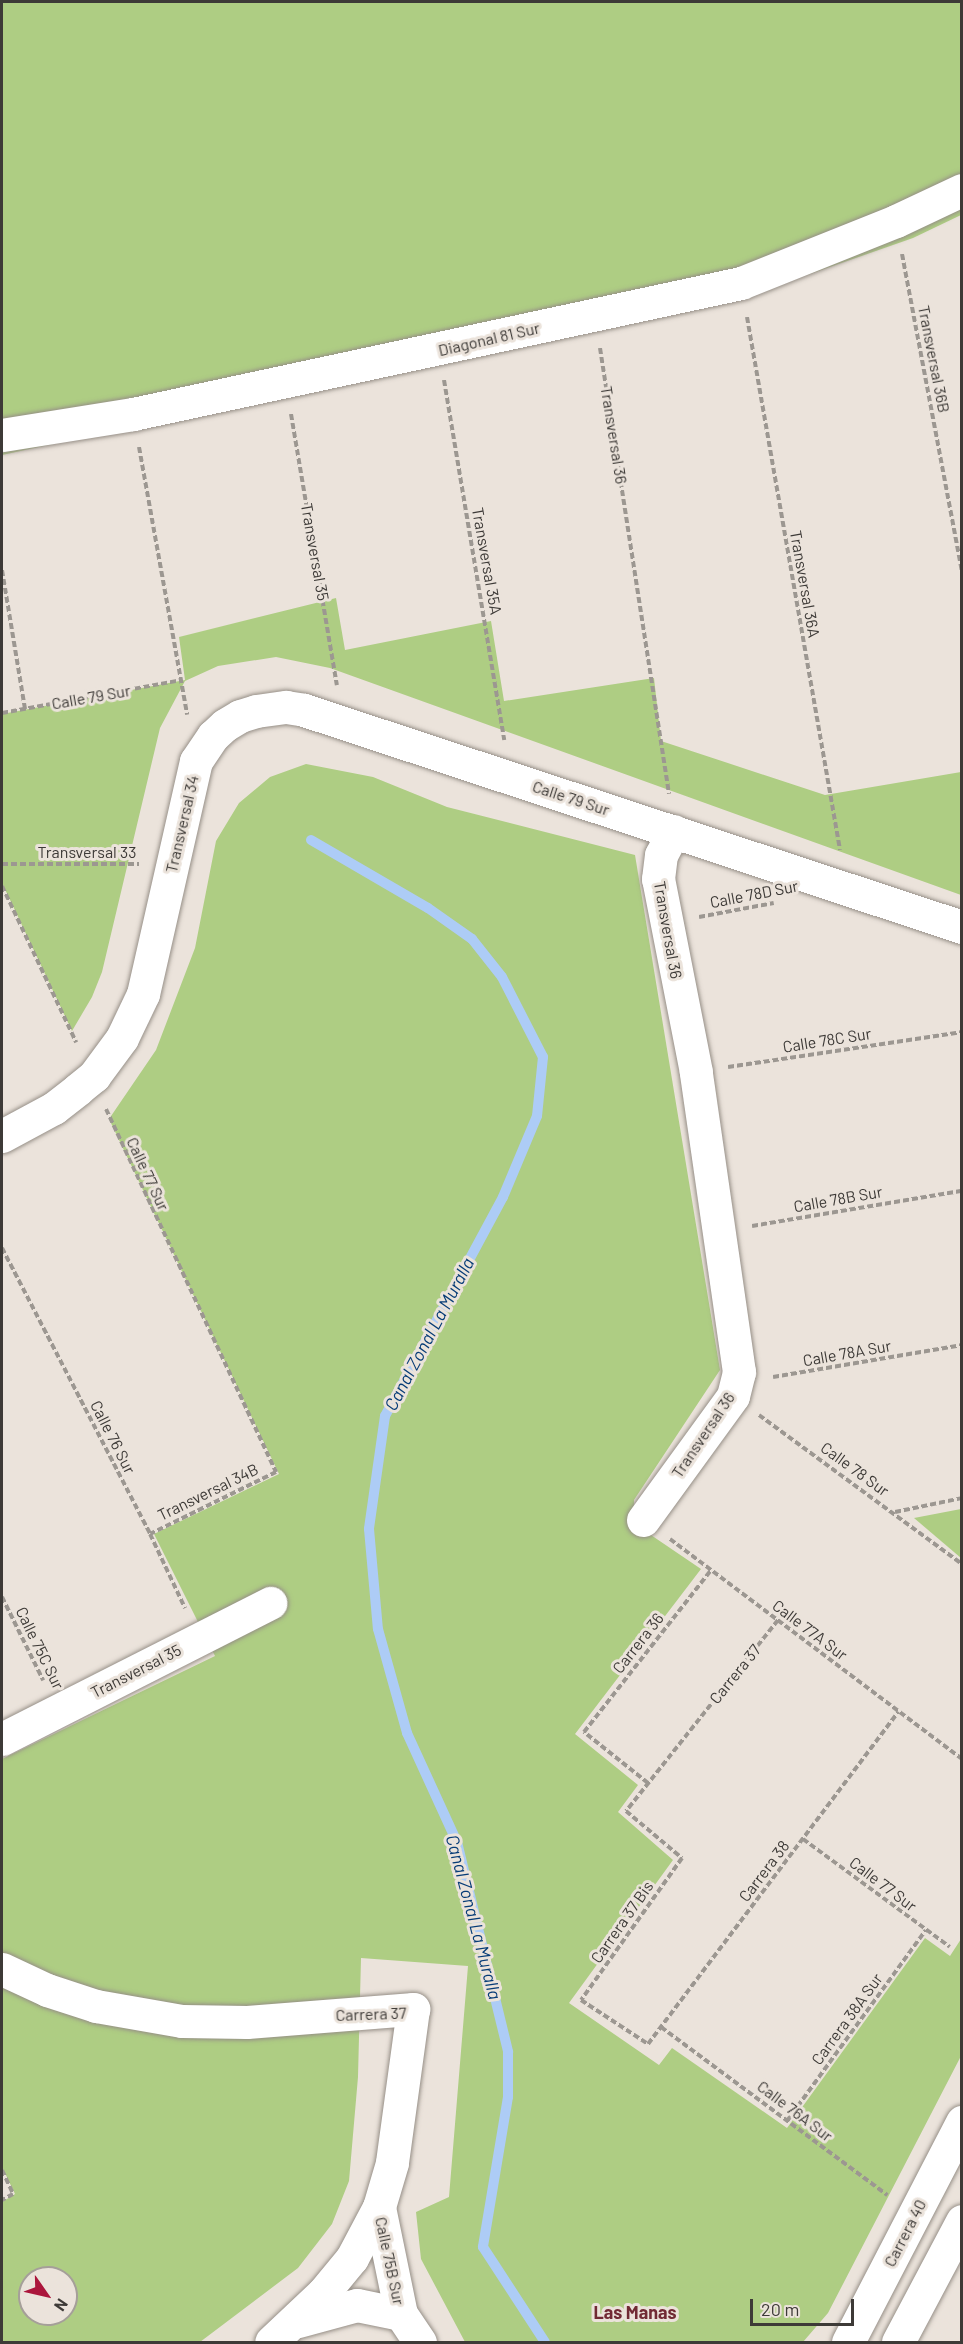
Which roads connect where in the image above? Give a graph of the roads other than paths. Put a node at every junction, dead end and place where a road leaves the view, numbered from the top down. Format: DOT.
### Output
graph roads {
  1 [pos="962,190"];
  2 [pos="2,435"];
  3 [pos="196,761"];
  4 [pos="674,831"];
  5 [pos="962,927"];
  6 [pos="2,1136"];
  7 [pos="643,1520"];
  8 [pos="270,1603"];
  9 [pos="2,1739"];
  10 [pos="2,1969"];
  11 [pos="962,2122"];
  12 [pos="379,2207"];
  13 [pos="962,2221"];
  14 [pos="401,2314"];
  15 [pos="283,2332"];
  16 [pos="420,2343"];
  17 [pos="848,2343"];
  18 [pos="898,2343"];
  1 -- 2 [label="street, Diagonal 81 Sur"];
  3 -- 4 [label="street, Calle 79 Sur"];
  3 -- 6 [label="street, Transversal 34"];
  4 -- 5 [label="street, Calle 79 Sur"];
  4 -- 7 [label="street, Transversal 36"];
  8 -- 9 [label="street, Transversal 35"];
  10 -- 12 [label="street, Carrera 37"];
  11 -- 17 [label="street, Carrera 40"];
  12 -- 14 [label="street, Calle 75B Sur"];
  12 -- 15 [label="street, Carrera 37"];
  13 -- 18 [label="street"];
  14 -- 15 [label="street, Calle 75B Sur"];
  14 -- 16 [label="street, Calle 75B Sur"];
}
